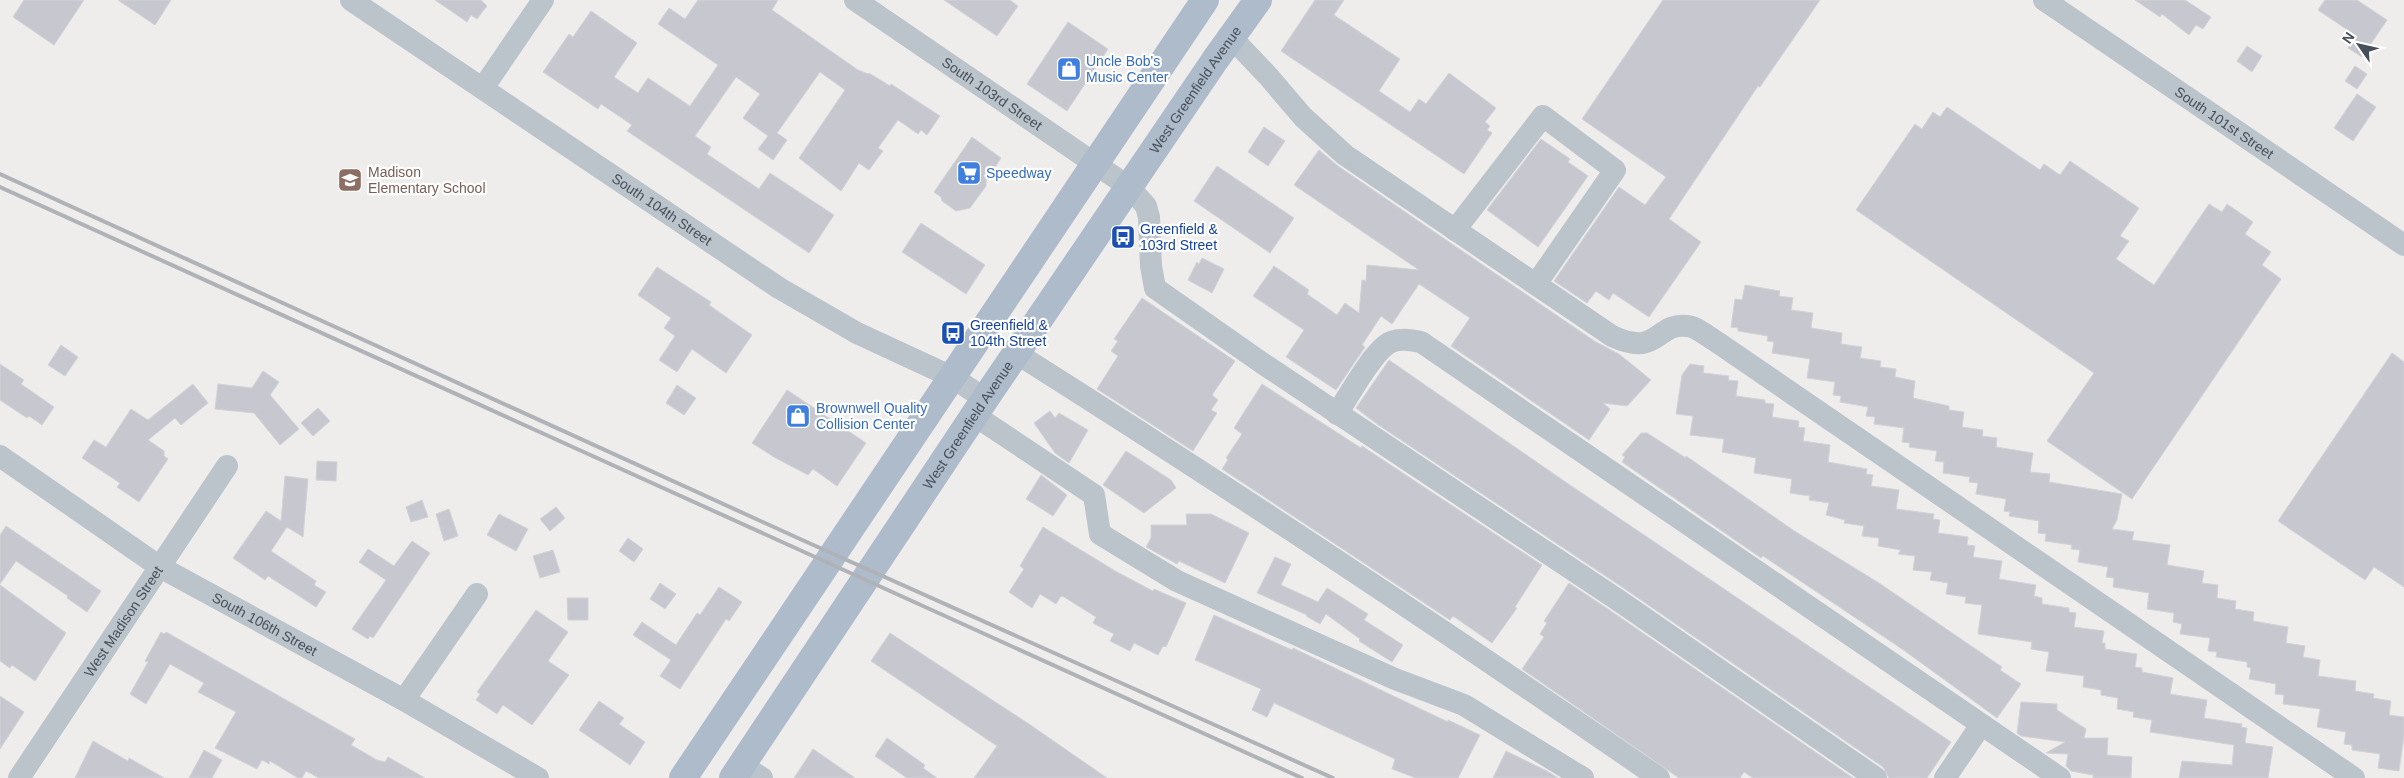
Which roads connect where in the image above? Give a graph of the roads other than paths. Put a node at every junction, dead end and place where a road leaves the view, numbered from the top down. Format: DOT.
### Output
graph roads {
  1 [pos="350,0"];
  2 [pos="543,0"];
  3 [pos="855,0"];
  4 [pos="1205,0"];
  5 [pos="1258,0"];
  6 [pos="2044,0"];
  7 [pos="1231,38"];
  8 [pos="483,88"];
  9 [pos="1095,164"];
  10 [pos="1129,187"];
  11 [pos="1455,230"];
  12 [pos="2404,245"];
  13 [pos="1536,284"];
  14 [pos="1016,353"];
  15 [pos="952,377"];
  16 [pos="979,407"];
  17 [pos="1337,414"];
  18 [pos="0,456"];
  19 [pos="227,466"];
  20 [pos="160,567"];
  21 [pos="477,594"];
  22 [pos="404,700"];
  23 [pos="1981,725"];
  24 [pos="745,774"];
  25 [pos="19,778"];
  26 [pos="538,778"];
  27 [pos="683,778"];
  28 [pos="1583,778"];
  29 [pos="1658,778"];
  30 [pos="1876,778"];
  31 [pos="1945,778"];
  32 [pos="2060,778"];
  33 [pos="2354,778"];
  1 -- 8 [label="street, South 104th Street"];
  2 -- 8 [label="street"];
  3 -- 9 [label="street, South 103rd Street"];
  4 -- 9 [label="main road"];
  5 -- 7 [label="main road, West Greenfield Avenue"];
  6 -- 12 [label="street, South 101st Street"];
  7 -- 10 [label="main road, West Greenfield Avenue"];
  7 -- 11 [label="street"];
  8 -- 15 [label="street, South 104th Street"];
  9 -- 10 [label="street, South 103rd Street"];
  9 -- 15 [label="main road"];
  10 -- 14 [label="main road, West Greenfield Avenue"];
  10 -- 17 [label="street, South 103rd Street"];
  11 -- 13 [label="street"];
  11 -- 13 [label="street"];
  13 -- 33 [label="street"];
  14 -- 16 [label="main road, West Greenfield Avenue"];
  14 -- 29 [label="street"];
  15 -- 16 [label="street, South 104th Street"];
  15 -- 27 [label="main road"];
  16 -- 24 [label="main road, West Greenfield Avenue"];
  16 -- 28 [label="street, South 104th Street"];
  17 -- 23 [label="street"];
  17 -- 30 [label="street"];
  18 -- 20 [label="street, South 106th Street"];
  19 -- 20 [label="street, West Madison Street"];
  20 -- 22 [label="street, South 106th Street"];
  20 -- 25 [label="street, West Madison Street"];
  21 -- 22 [label="street"];
  22 -- 26 [label="street, South 106th Street"];
  23 -- 31 [label="street"];
  23 -- 32 [label="street"];
}
